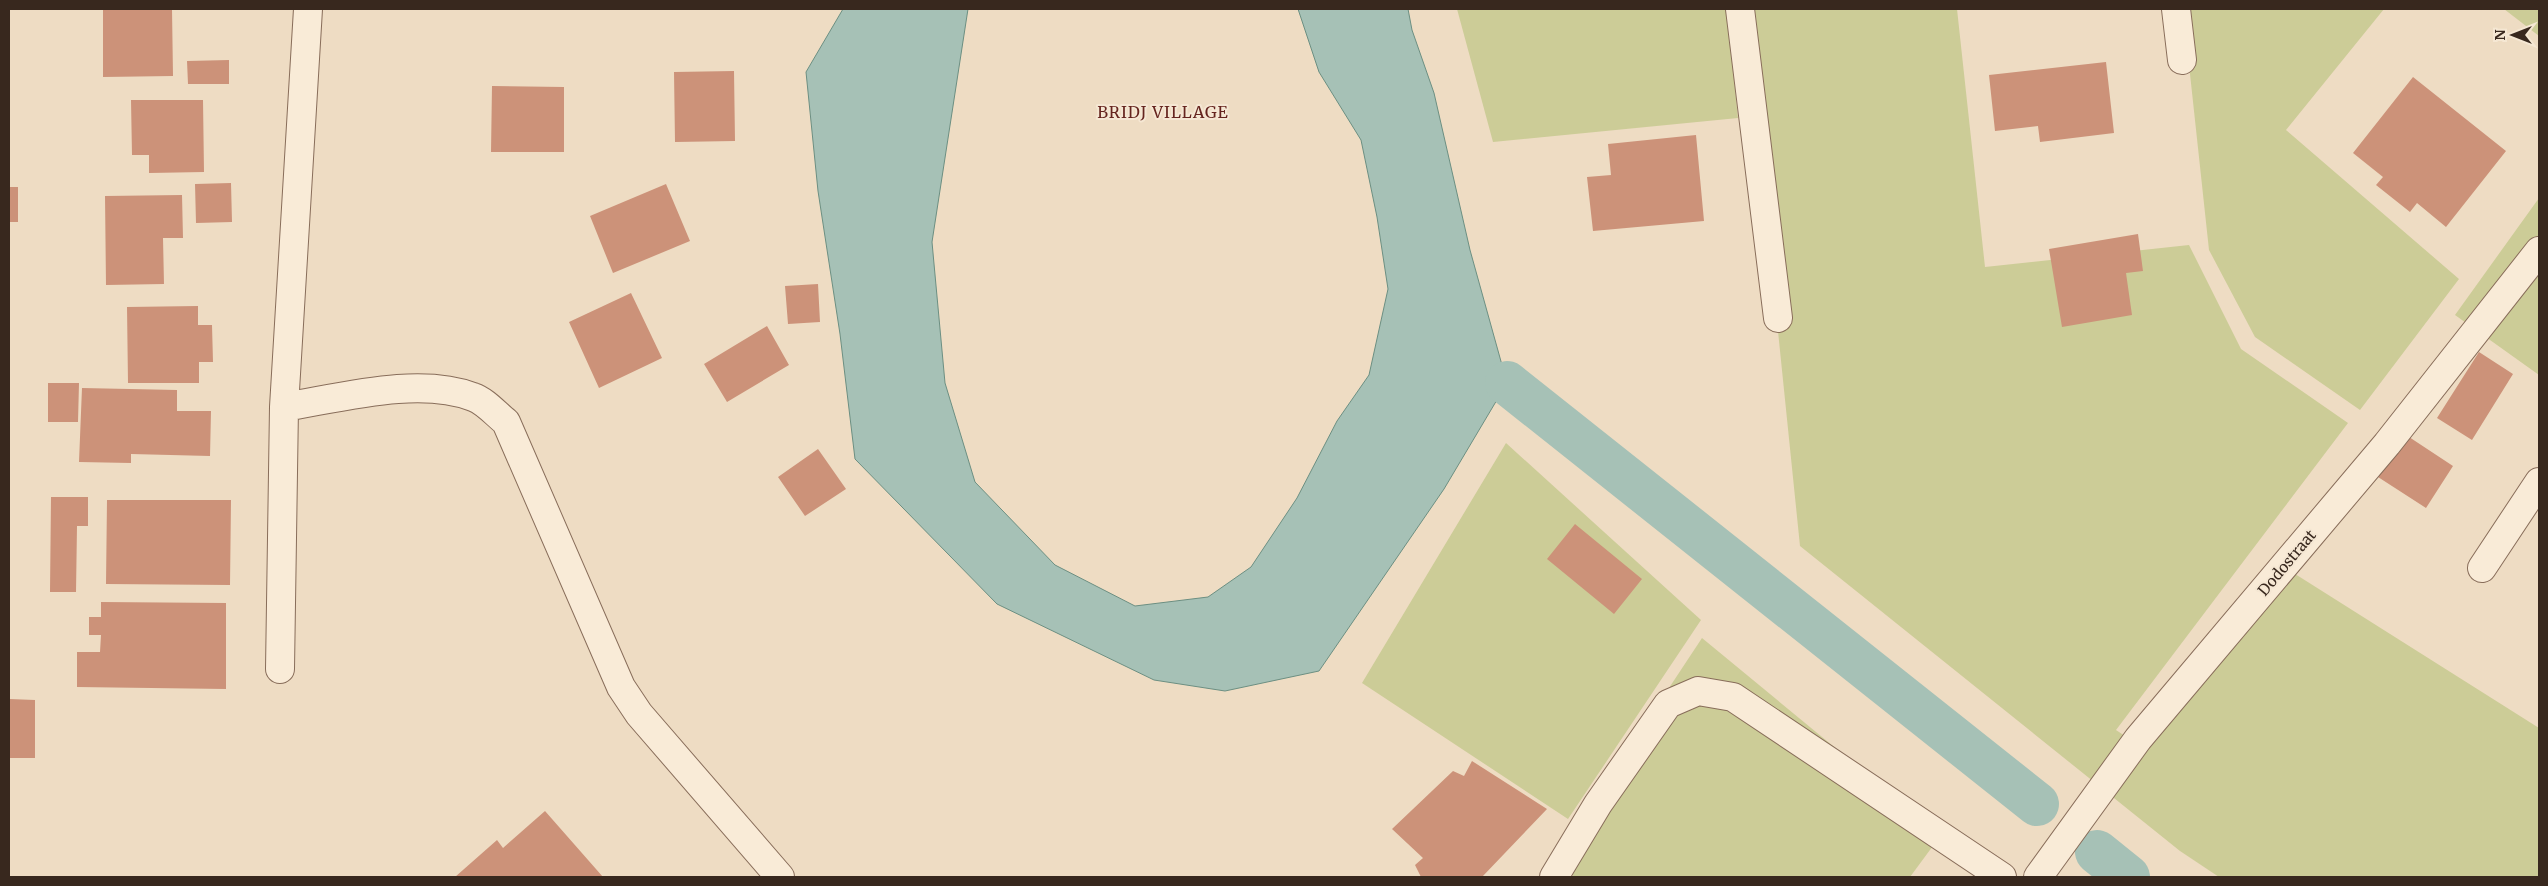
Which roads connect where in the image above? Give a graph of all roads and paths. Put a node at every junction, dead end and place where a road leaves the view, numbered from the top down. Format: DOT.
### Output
graph roads {
  1 [pos="308,9"];
  2 [pos="1740,9"];
  3 [pos="2176,9"];
  4 [pos="2182,60"];
  5 [pos="2539,251"];
  6 [pos="1778,318"];
  7 [pos="284,406"];
  8 [pos="2539,482"];
  9 [pos="2482,568"];
  10 [pos="280,669"];
  11 [pos="780,877"];
  12 [pos="1554,877"];
  13 [pos="2002,877"];
  14 [pos="2038,877"];
  1 -- 7 [label="street"];
  2 -- 6 [label="street"];
  3 -- 4 [label="street"];
  5 -- 14 [label="street, Dodostraat"];
  7 -- 10 [label="street"];
  7 -- 11 [label="street"];
  8 -- 9 [label="street"];
  12 -- 13 [label="street"];
}
